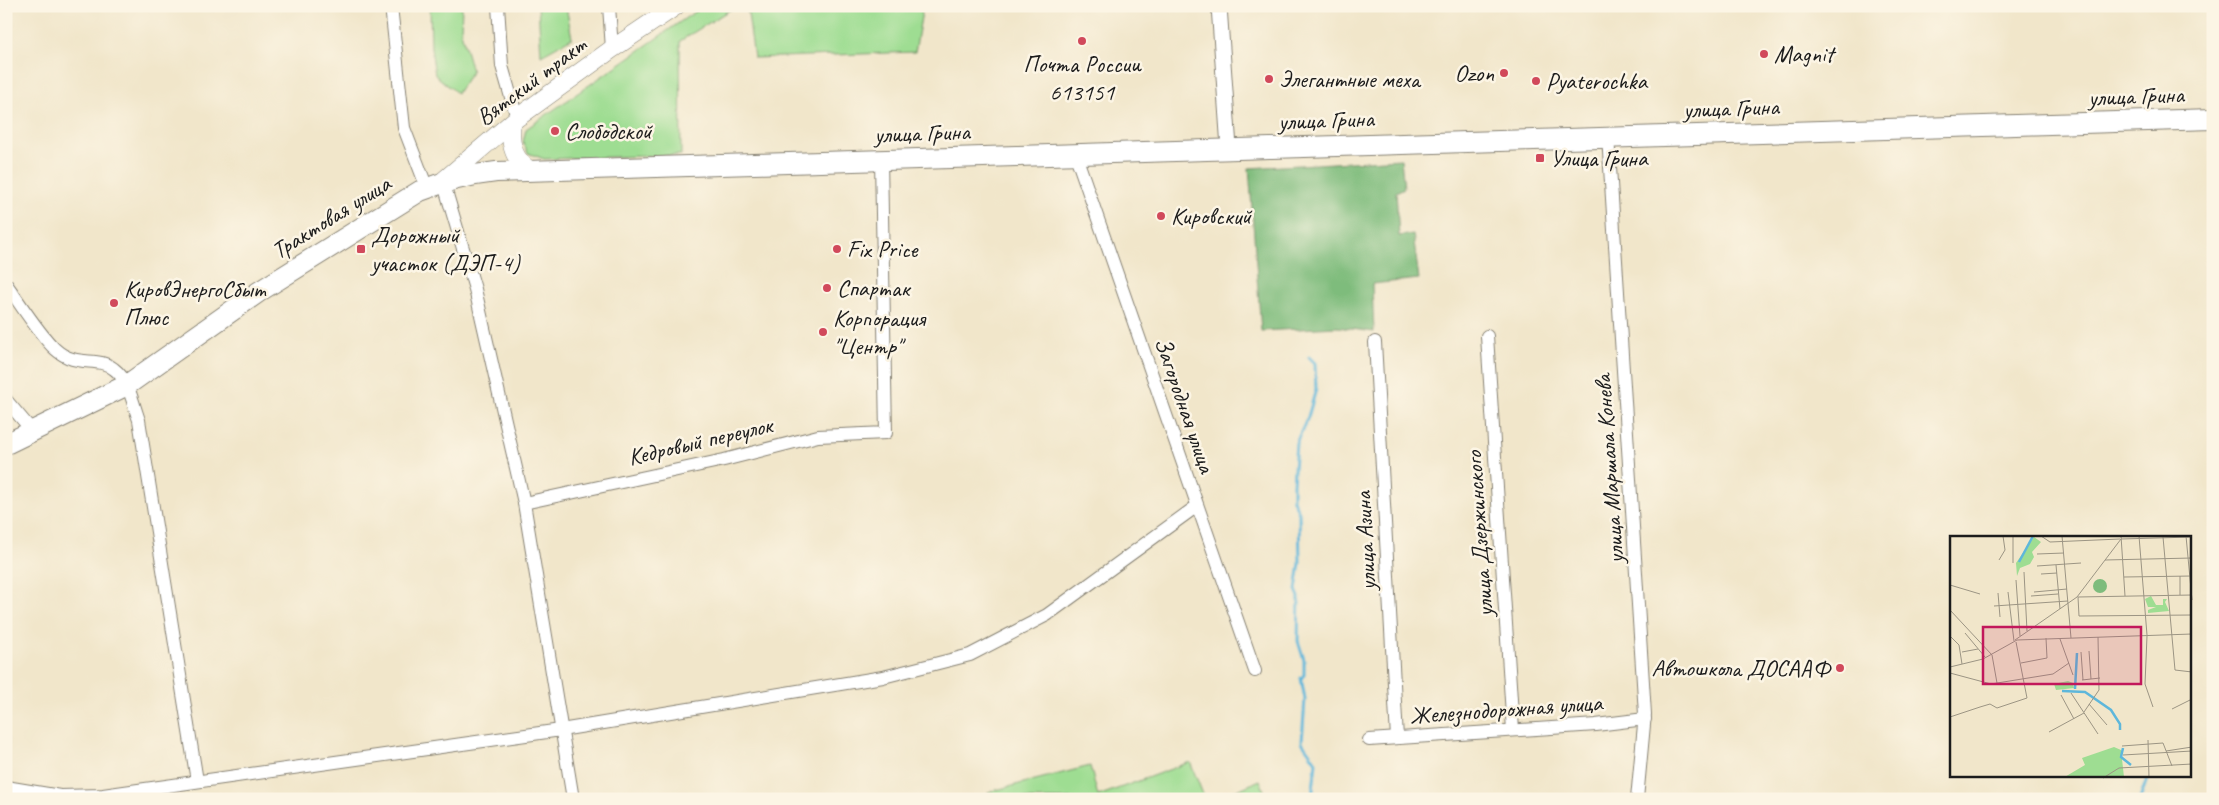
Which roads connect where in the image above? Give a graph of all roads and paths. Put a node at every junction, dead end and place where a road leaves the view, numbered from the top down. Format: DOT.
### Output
graph roads {
  1 [pos="391,6"];
  2 [pos="498,6"];
  3 [pos="609,6"];
  4 [pos="676,6"];
  5 [pos="1218,6"];
  6 [pos="612,49"];
  7 [pos="2213,119"];
  8 [pos="514,120"];
  9 [pos="1608,136"];
  10 [pos="1229,148"];
  11 [pos="1075,153"];
  12 [pos="880,159"];
  13 [pos="531,171"];
  14 [pos="435,185"];
  15 [pos="6,284"];
  16 [pos="1487,336"];
  17 [pos="1375,342"];
  18 [pos="127,385"];
  19 [pos="6,400"];
  20 [pos="34,433"];
  21 [pos="6,444"];
  22 [pos="524,503"];
  23 [pos="1197,506"];
  24 [pos="1256,671"];
  25 [pos="1645,719"];
  26 [pos="561,730"];
  27 [pos="1513,730"];
  28 [pos="1398,738"];
  29 [pos="1369,740"];
  30 [pos="198,781"];
  31 [pos="6,787"];
  32 [pos="573,799"];
  33 [pos="1637,799"];
  1 -- 14 [label="street, Трактовая улица"];
  2 -- 8 [label="street"];
  3 -- 6 [label="street"];
  4 -- 6 [label="main road, Вятский тракт"];
  5 -- 10 [label="street"];
  6 -- 8 [label="main road, Вятский тракт"];
  7 -- 9 [label="highway, улица Грина"];
  8 -- 13 [label="main road"];
  8 -- 14 [label="main road, Вятский тракт"];
  9 -- 10 [label="highway, улица Грина"];
  9 -- 25 [label="street, улица Маршала Конева"];
  10 -- 11 [label="highway, улица Грина"];
  11 -- 12 [label="highway, улица Грина"];
  11 -- 23 [label="street, Загородная улица"];
  12 -- 13 [label="highway, улица Грина"];
  12 -- 22 [label="street, Кедровый переулок"];
  13 -- 14 [label="highway, улица Грина"];
  14 -- 18 [label="highway, Трактовая улица"];
  14 -- 22 [label="street"];
  15 -- 18 [label="street"];
  16 -- 27 [label="street, улица Дзержинского"];
  17 -- 28 [label="street, улица Азина"];
  18 -- 20 [label="highway, Трактовая улица"];
  18 -- 30 [label="street"];
  19 -- 20 [label="street"];
  20 -- 21 [label="highway, Трактовая улица"];
  22 -- 26 [label="street"];
  23 -- 24 [label="street, Загородная улица"];
  23 -- 26 [label="street"];
  25 -- 27 [label="street, Железнодорожная улица"];
  25 -- 33 [label="street, улица Маршала Конева"];
  26 -- 30 [label="street"];
  26 -- 32 [label="street"];
  27 -- 28 [label="street, Железнодорожная улица"];
  28 -- 29 [label="street, Железнодорожная улица"];
  30 -- 31 [label="street"];
}
